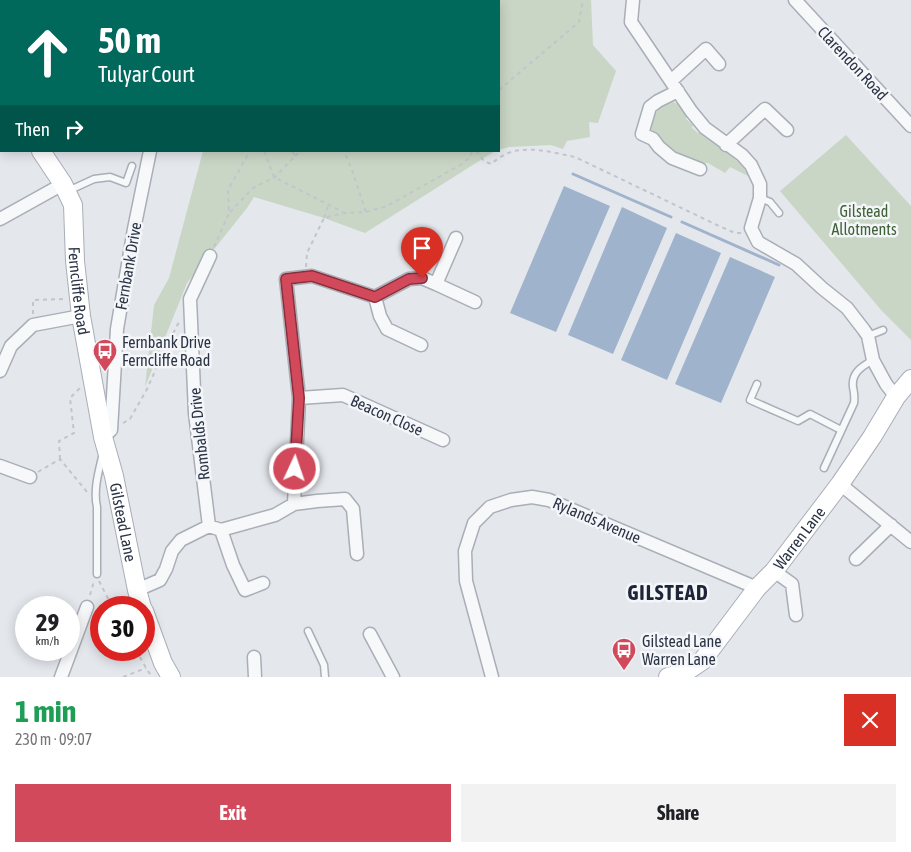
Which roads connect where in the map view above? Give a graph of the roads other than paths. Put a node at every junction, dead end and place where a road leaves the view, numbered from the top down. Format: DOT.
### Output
graph roads {
  1 [pos="633,0"];
  2 [pos="795,0"];
  3 [pos="719,64"];
  4 [pos="675,86"];
  5 [pos="910,125"];
  6 [pos="787,130"];
  7 [pos="726,145"];
  8 [pos="42,152"];
  9 [pos="150,152"];
  10 [pos="132,166"];
  11 [pos="700,169"];
  12 [pos="65,188"];
  13 [pos="760,198"];
  14 [pos="779,213"];
  15 [pos="0,219"];
  16 [pos="456,238"];
  17 [pos="210,256"];
  18 [pos="436,284"];
  19 [pos="375,297"];
  20 [pos="475,302"];
  21 [pos="80,307"];
  22 [pos="883,330"];
  23 [pos="868,336"];
  24 [pos="421,345"];
  25 [pos="873,360"];
  26 [pos="0,371"];
  27 [pos="911,379"];
  28 [pos="757,384"];
  29 [pos="896,397"];
  30 [pos="299,398"];
  31 [pos="841,430"];
  32 [pos="106,437"];
  33 [pos="443,440"];
  34 [pos="0,466"];
  35 [pos="824,468"];
  36 [pos="30,477"];
  37 [pos="840,484"];
  38 [pos="294,504"];
  39 [pos="891,525"];
  40 [pos="215,528"];
  41 [pos="911,542"];
  42 [pos="357,554"];
  43 [pos="856,559"];
  44 [pos="774,571"];
  45 [pos="96,574"];
  46 [pos="263,583"];
  47 [pos="757,588"];
  48 [pos="137,590"];
  49 [pos="139,596"];
  50 [pos="87,607"];
  51 [pos="796,615"];
  52 [pos="308,631"];
  53 [pos="370,634"];
  54 [pos="155,644"];
  55 [pos="254,657"];
  56 [pos="61,677"];
  57 [pos="171,677"];
  58 [pos="255,677"];
  59 [pos="325,677"];
  60 [pos="393,677"];
  61 [pos="492,677"];
  62 [pos="668,677"];
  1 -- 4 [label="street"];
  2 -- 5 [label="street, Clarendon Road"];
  3 -- 4 [label="street"];
  4 -- 7 [label="street"];
  4 -- 11 [label="street"];
  6 -- 7 [label="street"];
  7 -- 13 [label="street"];
  8 -- 12 [label="street, Ferncliffe Road"];
  9 -- 32 [label="street, Fernbank Drive"];
  10 -- 12 [label="lane"];
  12 -- 15 [label="street"];
  12 -- 21 [label="street, Ferncliffe Road"];
  13 -- 14 [label="lane"];
  13 -- 23 [label="street"];
  16 -- 18 [label="street"];
  17 -- 40 [label="street, Rombalds Drive"];
  18 -- 19 [label="street"];
  18 -- 20 [label="street"];
  19 -- 24 [label="street"];
  19 -- 30 [label="street"];
  21 -- 26 [label="street"];
  21 -- 32 [label="street, Ferncliffe Road"];
  22 -- 23 [label="lane"];
  23 -- 25 [label="street"];
  25 -- 29 [label="street"];
  25 -- 31 [label="lane"];
  27 -- 29 [label="street, Warren Lane"];
  28 -- 31 [label="lane"];
  29 -- 37 [label="street, Warren Lane"];
  30 -- 33 [label="street, Beacon Close"];
  30 -- 38 [label="street"];
  31 -- 35 [label="lane"];
  32 -- 45 [label="lane"];
  32 -- 48 [label="street, Gilstead Lane"];
  34 -- 36 [label="street"];
  37 -- 39 [label="street"];
  37 -- 44 [label="street, Warren Lane"];
  38 -- 40 [label="street"];
  38 -- 42 [label="street"];
  39 -- 41 [label="street"];
  39 -- 43 [label="street"];
  40 -- 46 [label="street, Rombalds Drive"];
  40 -- 48 [label="street"];
  44 -- 47 [label="street, Warren Lane"];
  44 -- 51 [label="street"];
  47 -- 61 [label="street, Rylands Avenue"];
  47 -- 62 [label="street, Warren Lane"];
  48 -- 49 [label="street, Gilstead Lane"];
  50 -- 56 [label="street"];
  52 -- 59 [label="lane"];
  53 -- 60 [label="street"];
  54 -- 57 [label="street"];
  55 -- 58 [label="street"];
}
